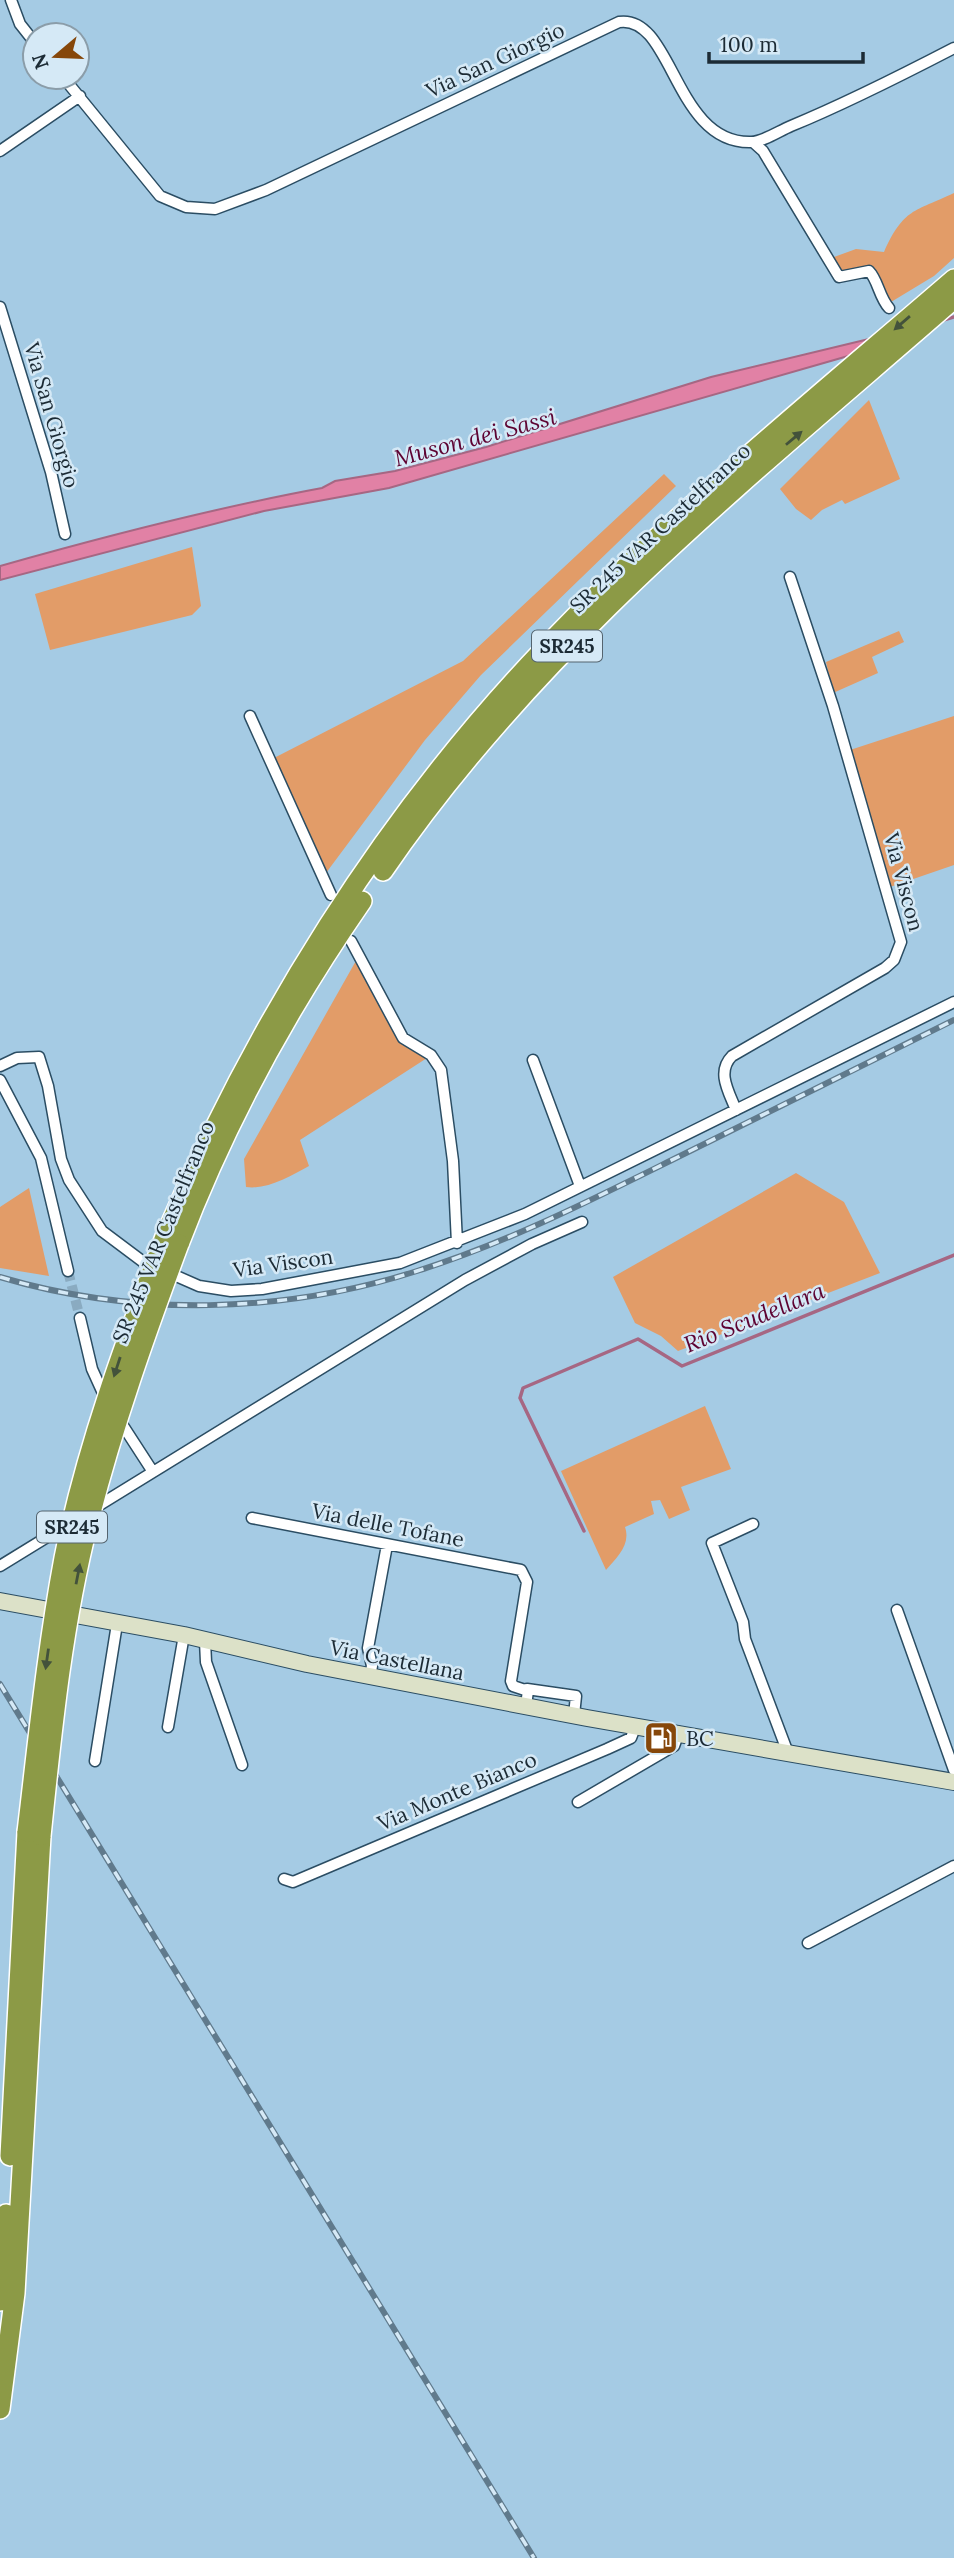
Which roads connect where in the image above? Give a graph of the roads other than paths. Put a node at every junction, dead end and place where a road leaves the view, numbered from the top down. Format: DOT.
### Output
graph roads {
  1 [pos="11,0"];
  2 [pos="21,25"];
  3 [pos="954,48"];
  4 [pos="76,91"];
  5 [pos="80,96"];
  6 [pos="753,142"];
  7 [pos="0,151"];
  8 [pos="954,279"];
  9 [pos="954,299"];
  10 [pos="0,307"];
  11 [pos="889,308"];
  12 [pos="65,534"];
  13 [pos="790,577"];
  14 [pos="250,716"];
  15 [pos="331,895"];
  16 [pos="351,941"];
  17 [pos="954,1002"];
  18 [pos="533,1060"];
  19 [pos="0,1066"];
  20 [pos="0,1080"];
  21 [pos="736,1110"];
  22 [pos="580,1186"];
  23 [pos="582,1222"];
  24 [pos="172,1239"];
  25 [pos="457,1243"];
  26 [pos="68,1271"];
  27 [pos="80,1318"];
  28 [pos="153,1472"];
  29 [pos="252,1518"];
  30 [pos="753,1524"];
  31 [pos="387,1545"];
  32 [pos="0,1566"];
  33 [pos="0,1601"];
  34 [pos="897,1610"];
  35 [pos="117,1624"];
  36 [pos="184,1635"];
  37 [pos="205,1641"];
  38 [pos="370,1676"];
  39 [pos="526,1697"];
  40 [pos="636,1725"];
  41 [pos="168,1727"];
  42 [pos="679,1732"];
  43 [pos="788,1753"];
  44 [pos="95,1761"];
  45 [pos="242,1765"];
  46 [pos="954,1770"];
  47 [pos="954,1782"];
  48 [pos="578,1802"];
  49 [pos="34,1834"];
  50 [pos="954,1866"];
  51 [pos="284,1880"];
  52 [pos="808,1943"];
  53 [pos="0,2301"];
  54 [pos="0,2409"];
  1 -- 2 [label="street"];
  3 -- 6 [label="street"];
  4 -- 5 [label="street, Via San Giorgio"];
  5 -- 6 [label="street, Via San Giorgio"];
  5 -- 7 [label="street"];
  6 -- 11 [label="street"];
  8 -- 24 [label="highway, SR 245 VAR Castelfranco / SR245, one-way"];
  24 -- 9 [label="highway, SR 245 VAR Castelfranco / SR245, one-way"];
  10 -- 12 [label="street, Via San Giorgio"];
  13 -- 21 [label="street, Via Viscon"];
  14 -- 15 [label="street"];
  16 -- 25 [label="street"];
  17 -- 21 [label="street, Via Viscon"];
  18 -- 22 [label="street"];
  19 -- 25 [label="street, Via Viscon"];
  20 -- 26 [label="street"];
  21 -- 22 [label="street, Via Viscon"];
  22 -- 25 [label="street, Via Viscon"];
  23 -- 28 [label="street"];
  24 -- 49 [label="highway, SR 245 VAR Castelfranco / SR245, bridge"];
  27 -- 28 [label="street"];
  28 -- 32 [label="street"];
  29 -- 31 [label="street, Via delle Tofane"];
  30 -- 43 [label="street"];
  31 -- 38 [label="street"];
  31 -- 39 [label="street, Via delle Tofane"];
  33 -- 35 [label="street, Via Castellana"];
  34 -- 46 [label="street"];
  35 -- 36 [label="street, Via Castellana"];
  35 -- 44 [label="street"];
  36 -- 37 [label="street, Via Castellana"];
  36 -- 41 [label="street"];
  37 -- 38 [label="street, Via Castellana"];
  37 -- 45 [label="street"];
  38 -- 39 [label="street, Via Castellana"];
  39 -- 40 [label="street, Via Castellana"];
  40 -- 42 [label="street, Via Castellana"];
  40 -- 51 [label="street, Via Monte Bianco"];
  42 -- 43 [label="street, Via Castellana"];
  42 -- 48 [label="street"];
  43 -- 47 [label="street, Via Castellana"];
  49 -- 53 [label="highway, SR 245 VAR Castelfranco / SR245"];
  49 -- 54 [label="highway, SR 245 VAR Castelfranco / SR245"];
  50 -- 52 [label="street"];
}
